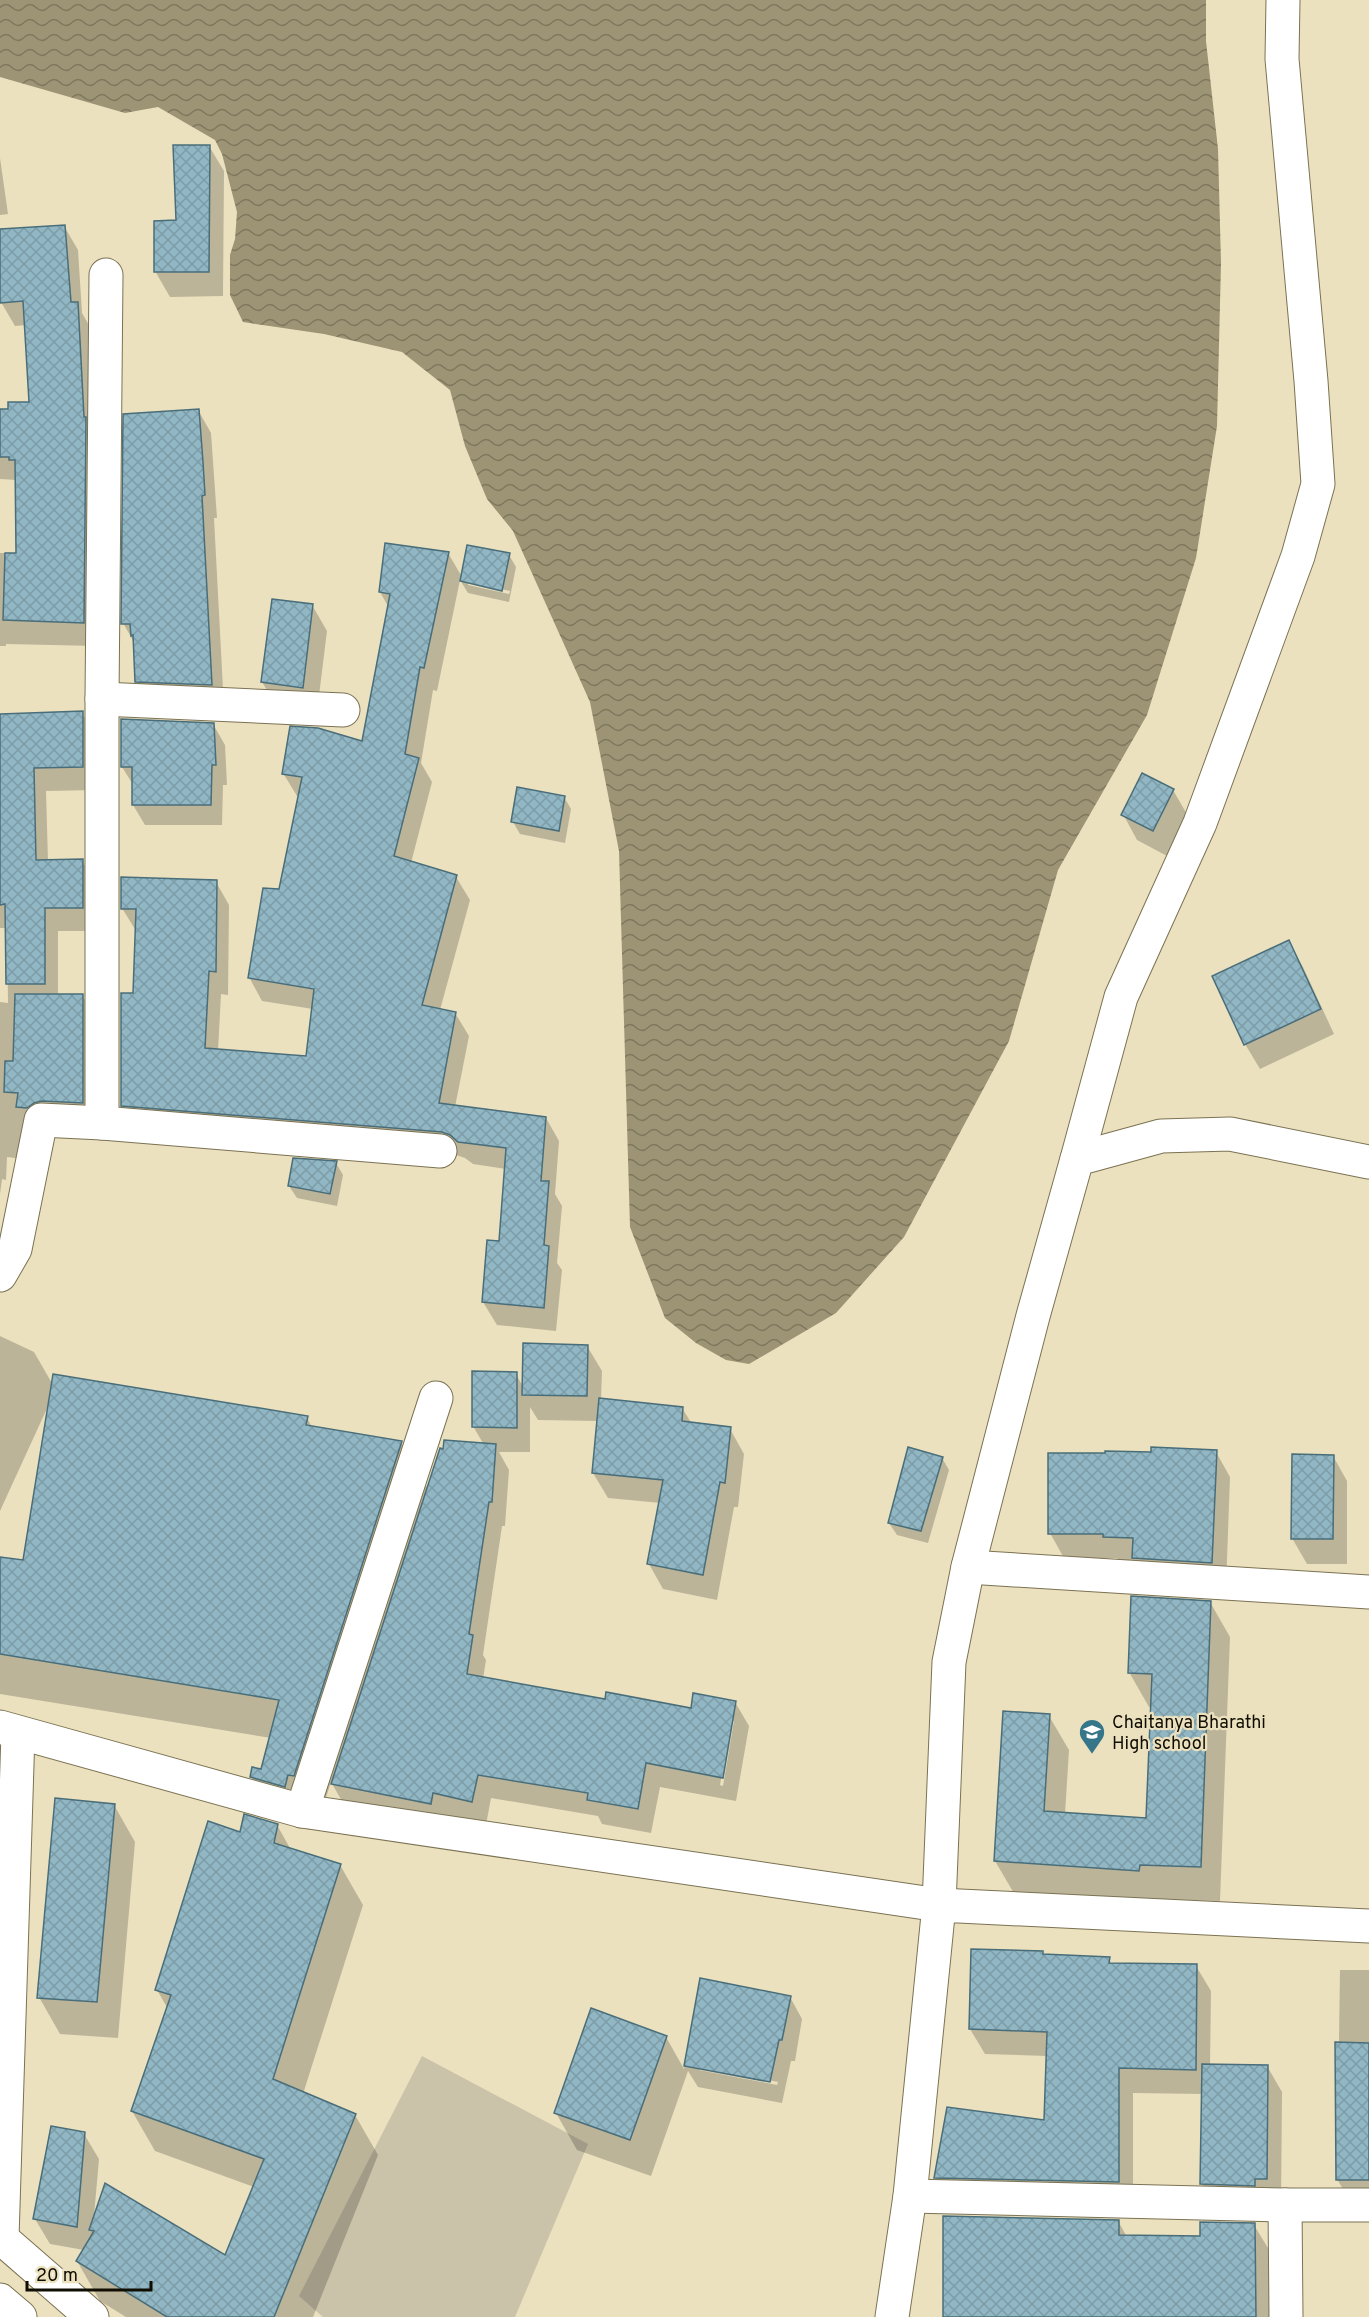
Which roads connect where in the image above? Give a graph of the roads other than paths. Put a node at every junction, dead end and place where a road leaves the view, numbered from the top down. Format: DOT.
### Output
graph roads {
  1 [pos="1283,0"];
  2 [pos="106,275"];
  3 [pos="102,699"];
  4 [pos="343,710"];
  5 [pos="102,1123"];
  6 [pos="440,1152"];
  7 [pos="1077,1159"];
  8 [pos="1369,1162"];
  9 [pos="0,1275"];
  10 [pos="436,1398"];
  11 [pos="968,1566"];
  12 [pos="1369,1592"];
  13 [pos="9,1730"];
  14 [pos="302,1811"];
  15 [pos="939,1905"];
  16 [pos="1369,1926"];
  17 [pos="910,2196"];
  18 [pos="1285,2205"];
  19 [pos="1369,2205"];
  20 [pos="1,2238"];
  21 [pos="0,2300"];
  22 [pos="20,2317"];
  23 [pos="92,2317"];
  24 [pos="892,2317"];
  25 [pos="1286,2317"];
  1 -- 7 [label="main road"];
  2 -- 3 [label="main road"];
  3 -- 4 [label="main road"];
  3 -- 5 [label="main road"];
  5 -- 6 [label="main road"];
  5 -- 9 [label="main road"];
  7 -- 8 [label="main road"];
  7 -- 11 [label="main road"];
  10 -- 14 [label="main road"];
  11 -- 12 [label="main road"];
  11 -- 15 [label="main road"];
  13 -- 14 [label="main road"];
  13 -- 20 [label="main road"];
  14 -- 15 [label="main road"];
  15 -- 16 [label="main road"];
  15 -- 17 [label="main road"];
  17 -- 18 [label="main road"];
  17 -- 24 [label="main road"];
  18 -- 19 [label="main road"];
  18 -- 25 [label="main road"];
  20 -- 23 [label="main road"];
  21 -- 22 [label="main road"];
}
